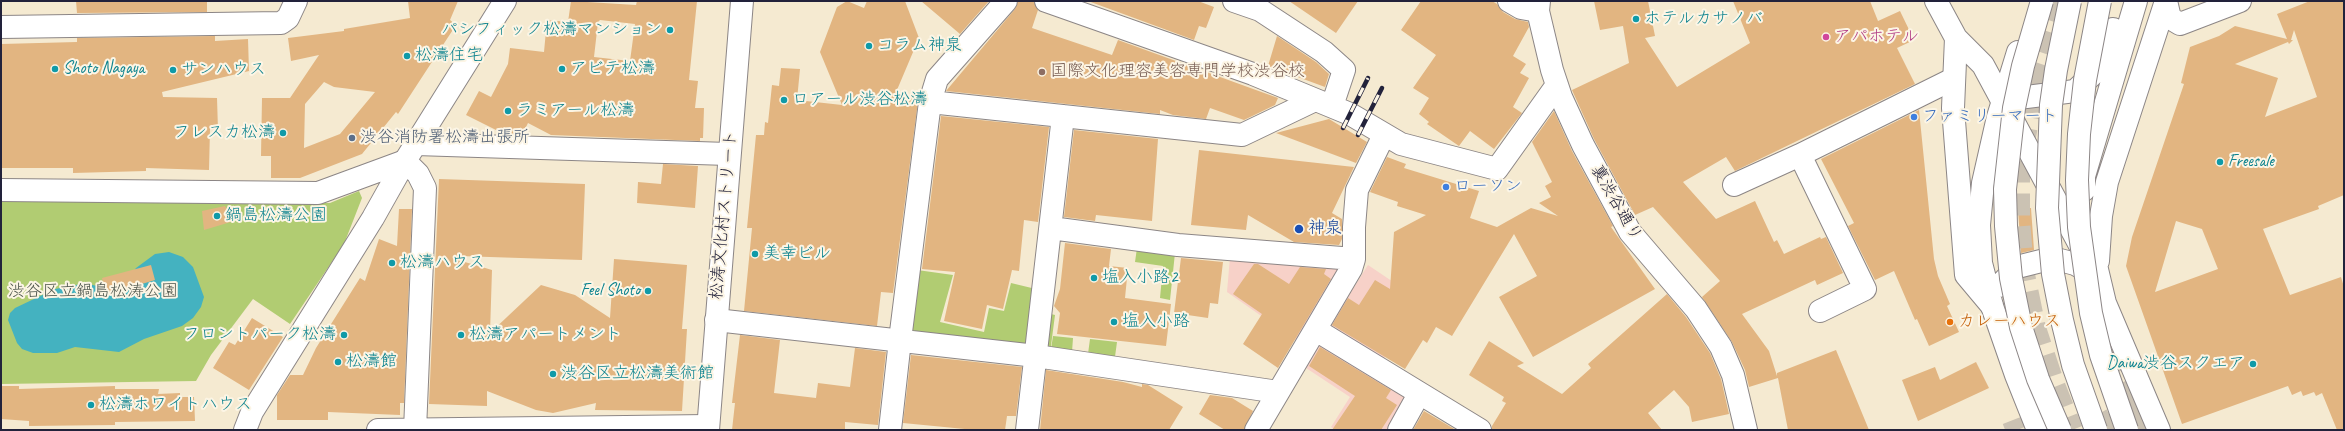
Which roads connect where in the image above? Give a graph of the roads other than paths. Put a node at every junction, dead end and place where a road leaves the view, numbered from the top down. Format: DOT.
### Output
graph roads {
  1 [pos="296,1"];
  2 [pos="505,1"];
  3 [pos="742,1"];
  4 [pos="1006,1"];
  5 [pos="1046,1"];
  6 [pos="1234,1"];
  7 [pos="1509,1"];
  8 [pos="2035,1"];
  9 [pos="2042,1"];
  10 [pos="2070,1"];
  11 [pos="2100,1"];
  12 [pos="2122,1"];
  13 [pos="2136,1"];
  14 [pos="2166,1"];
  15 [pos="2240,1"];
  16 [pos="1538,6"];
  17 [pos="1940,8"];
  18 [pos="1,27"];
  19 [pos="1956,38"];
  20 [pos="1953,79"];
  21 [pos="1557,85"];
  22 [pos="2107,94"];
  23 [pos="2002,100"];
  24 [pos="930,102"];
  25 [pos="1323,103"];
  26 [pos="1063,116"];
  27 [pos="1384,135"];
  28 [pos="411,152"];
  29 [pos="728,154"];
  30 [pos="1800,155"];
  31 [pos="1734,185"];
  32 [pos="1,190"];
  33 [pos="1051,228"];
  34 [pos="1354,258"];
  35 [pos="2097,276"];
  36 [pos="1992,306"];
  37 [pos="1820,312"];
  38 [pos="716,320"];
  39 [pos="1316,330"];
  40 [pos="900,340"];
  41 [pos="1036,356"];
  42 [pos="1278,392"];
  43 [pos="1420,394"];
  44 [pos="708,428"];
  45 [pos="416,429"];
  46 [pos="245,430"];
  47 [pos="378,430"];
  48 [pos="890,430"];
  49 [pos="1027,430"];
  50 [pos="1256,430"];
  51 [pos="1399,430"];
  52 [pos="1480,430"];
  53 [pos="1746,430"];
  54 [pos="2038,430"];
  55 [pos="2060,430"];
  56 [pos="2096,430"];
  57 [pos="2127,430"];
  58 [pos="2159,430"];
  1 -- 18 [label="main road"];
  2 -- 28 [label="main road"];
  3 -- 29 [label="main road, 松涛文化村ストリート"];
  4 -- 24 [label="main road"];
  5 -- 25 [label="main road"];
  6 -- 25 [label="main road"];
  7 -- 16 [label="main road"];
  8 -- 23 [label="main road"];
  9 -- 55 [label="main road, bridge"];
  10 -- 56 [label="main road, bridge"];
  11 -- 57 [label="main road, bridge"];
  12 -- 23 [label="main road"];
  13 -- 22 [label="main road"];
  14 -- 15 [label="main road"];
  14 -- 35 [label="main road"];
  16 -- 21 [label="main road, 裏渋谷通り"];
  17 -- 19 [label="main road"];
  19 -- 20 [label="main road"];
  19 -- 23 [label="main road"];
  20 -- 30 [label="main road"];
  20 -- 36 [label="main road"];
  21 -- 27 [label="main road"];
  21 -- 53 [label="main road, 裏渋谷通り"];
  22 -- 23 [label="main road"];
  22 -- 35 [label="main road"];
  23 -- 35 [label="main road"];
  23 -- 36 [label="main road"];
  24 -- 26 [label="main road"];
  24 -- 40 [label="main road"];
  25 -- 26 [label="main road"];
  25 -- 27 [label="main road"];
  26 -- 33 [label="main road"];
  27 -- 34 [label="main road"];
  28 -- 29 [label="main road"];
  28 -- 32 [label="main road"];
  28 -- 45 [label="main road"];
  28 -- 46 [label="main road"];
  29 -- 38 [label="main road, 松涛文化村ストリート"];
  30 -- 31 [label="main road"];
  30 -- 37 [label="main road"];
  33 -- 34 [label="main road"];
  33 -- 41 [label="main road"];
  34 -- 39 [label="main road"];
  35 -- 36 [label="main road"];
  35 -- 58 [label="main road"];
  36 -- 54 [label="main road"];
  38 -- 40 [label="main road"];
  38 -- 44 [label="main road, 松涛文化村ストリート"];
  39 -- 42 [label="main road"];
  39 -- 43 [label="main road"];
  40 -- 41 [label="main road"];
  40 -- 48 [label="main road"];
  41 -- 42 [label="main road"];
  41 -- 49 [label="main road"];
  42 -- 50 [label="main road"];
  43 -- 51 [label="main road"];
  43 -- 52 [label="main road"];
  44 -- 45 [label="main road"];
  45 -- 47 [label="main road"];
}
